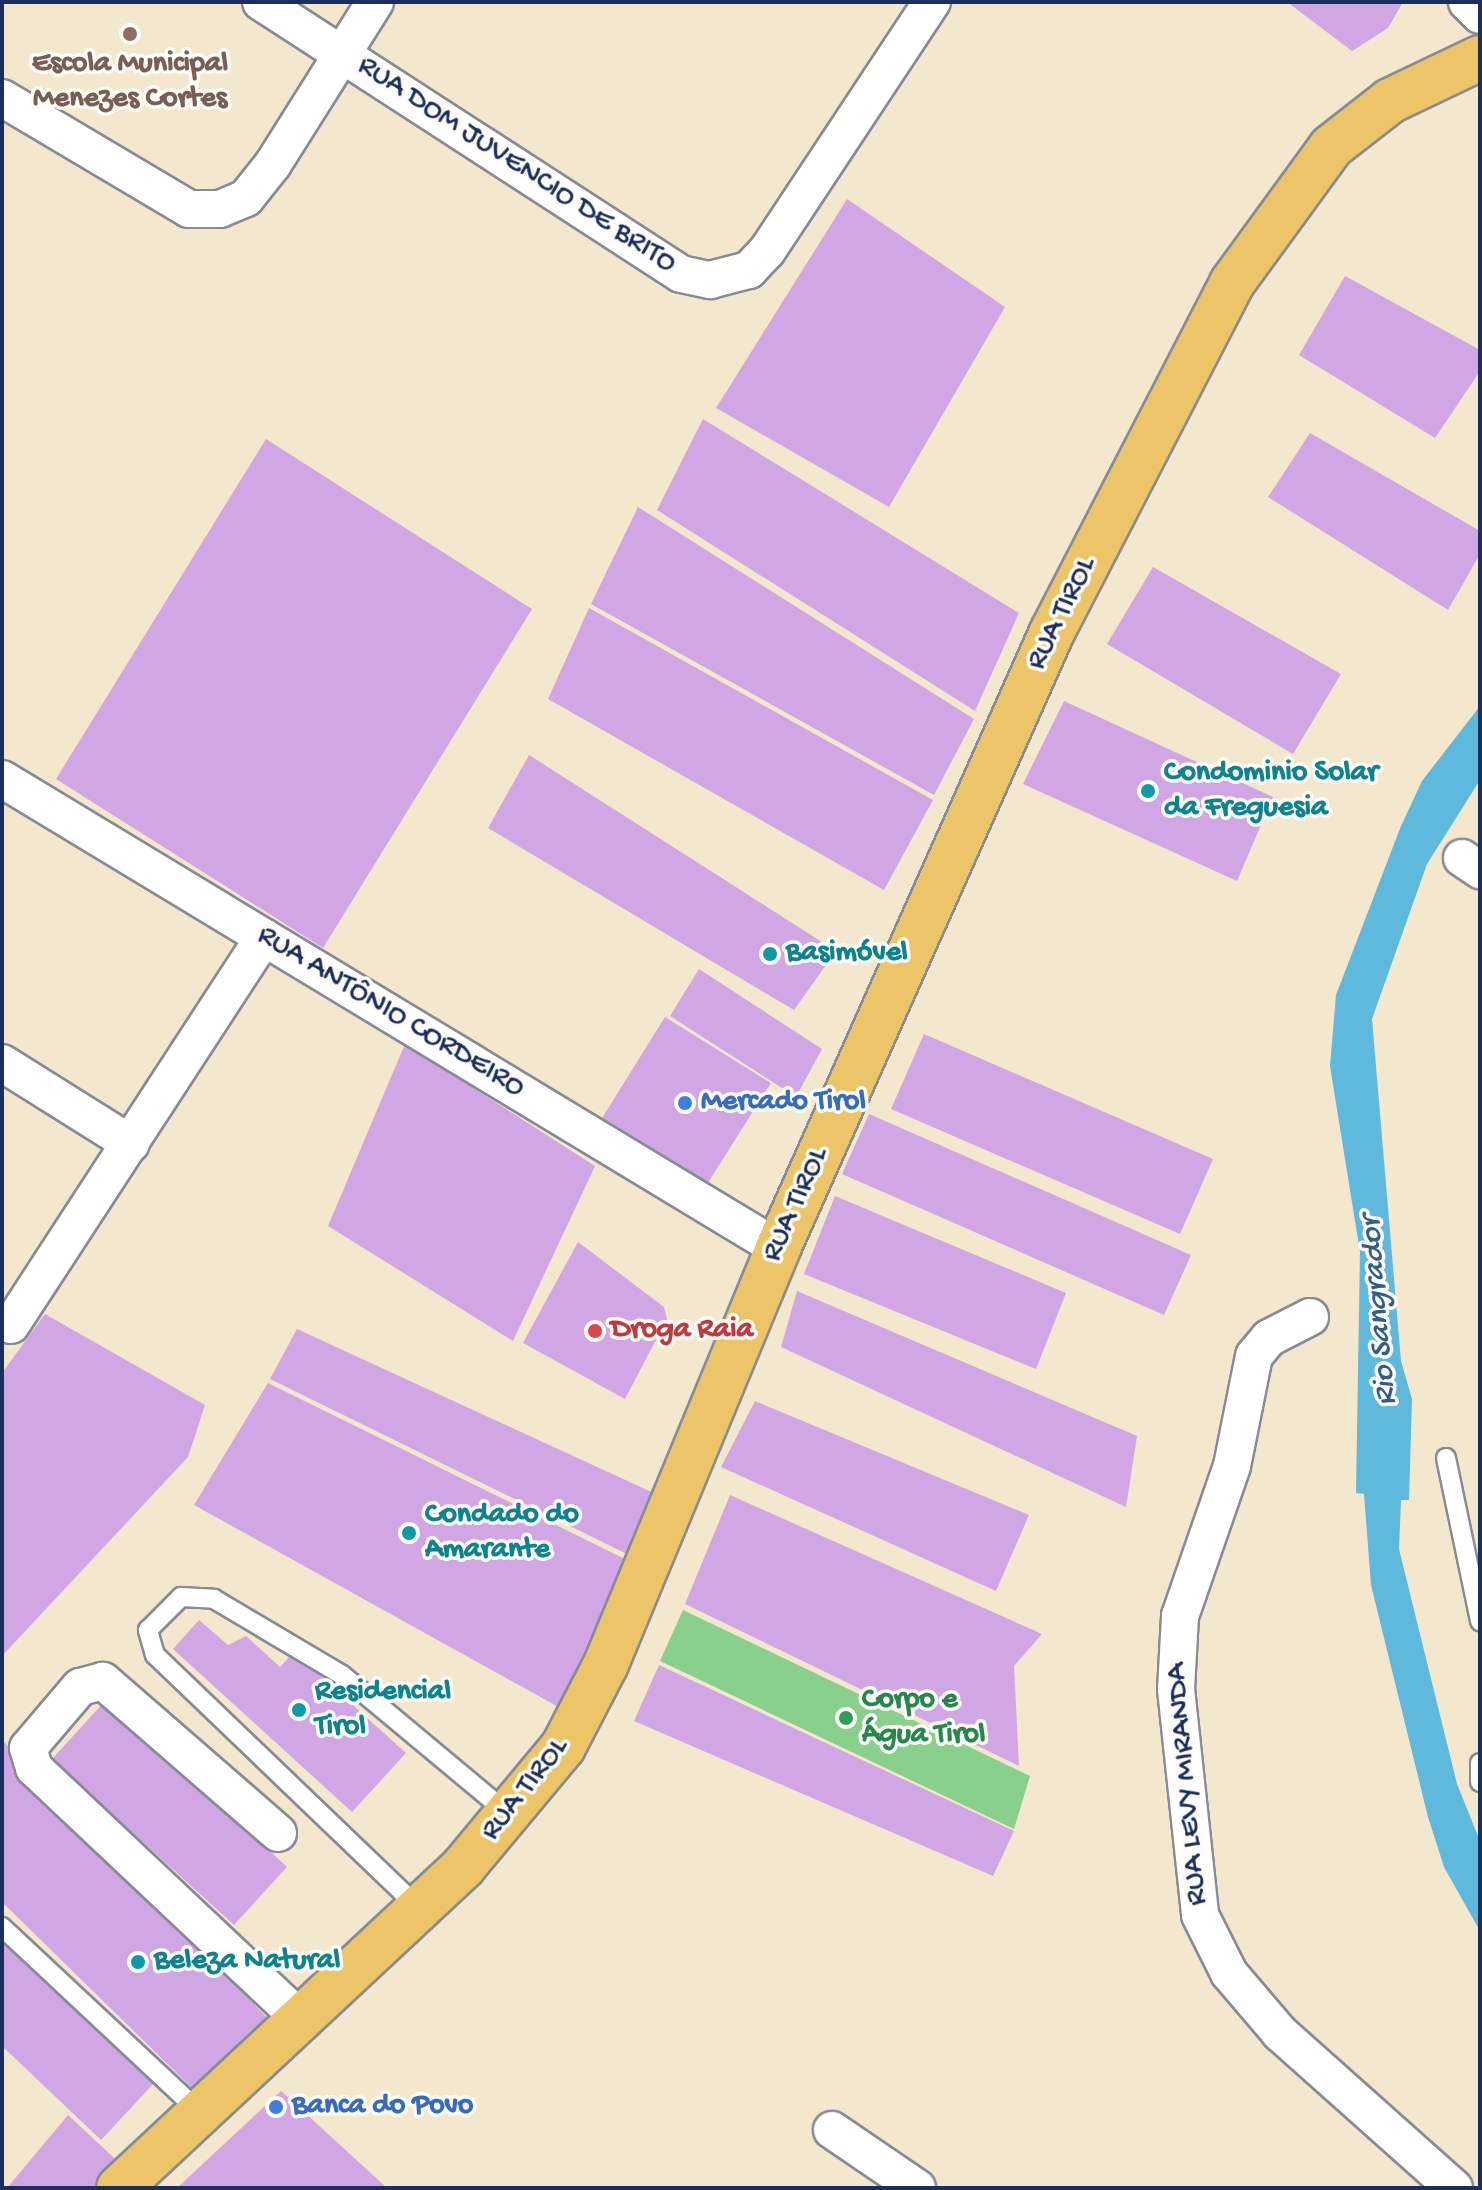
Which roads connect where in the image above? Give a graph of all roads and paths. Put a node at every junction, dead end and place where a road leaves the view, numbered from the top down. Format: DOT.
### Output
graph roads {
  1 [pos="261,2"];
  2 [pos="375,2"];
  3 [pos="932,2"];
  4 [pos="1467,2"];
  5 [pos="1480,15"];
  6 [pos="343,55"];
  7 [pos="1480,58"];
  8 [pos="2,98"];
  9 [pos="2,779"];
  10 [pos="264,937"];
  11 [pos="2,1063"];
  12 [pos="131,1144"];
  13 [pos="778,1248"];
  14 [pos="1310,1317"];
  15 [pos="11,1325"];
  16 [pos="1446,1458"];
  17 [pos="1480,1621"];
  18 [pos="1480,1763"];
  19 [pos="1480,1782"];
  20 [pos="511,1816"];
  21 [pos="278,1833"];
  22 [pos="419,1908"];
  23 [pos="2,1927"];
  24 [pos="300,2019"];
  25 [pos="200,2112"];
  26 [pos="832,2130"];
  27 [pos="119,2188"];
  28 [pos="917,2188"];
  29 [pos="1454,2188"];
  1 -- 6 [label="street, RUA DOM JUVENCIO DE BRITO"];
  2 -- 6 [label="street"];
  3 -- 6 [label="street, RUA DOM JUVENCIO DE BRITO"];
  4 -- 5 [label="street"];
  6 -- 8 [label="street"];
  7 -- 13 [label="main road, RUA TIROL"];
  9 -- 10 [label="street, RUA ANTÔNIO CORDEIRO"];
  10 -- 12 [label="street"];
  10 -- 13 [label="street, RUA ANTÔNIO CORDEIRO"];
  11 -- 12 [label="street"];
  12 -- 15 [label="street"];
  13 -- 20 [label="main road, RUA TIROL"];
  14 -- 29 [label="street, RUA LEVY MIRANDA"];
  16 -- 17 [label="lane"];
  18 -- 19 [label="lane"];
  20 -- 22 [label="main road, RUA TIROL"];
  20 -- 22 [label="lane"];
  21 -- 24 [label="street"];
  22 -- 24 [label="main road, RUA TIROL"];
  23 -- 25 [label="lane"];
  24 -- 25 [label="main road, RUA TIROL"];
  25 -- 27 [label="main road, RUA TIROL"];
  26 -- 28 [label="street"];
}
